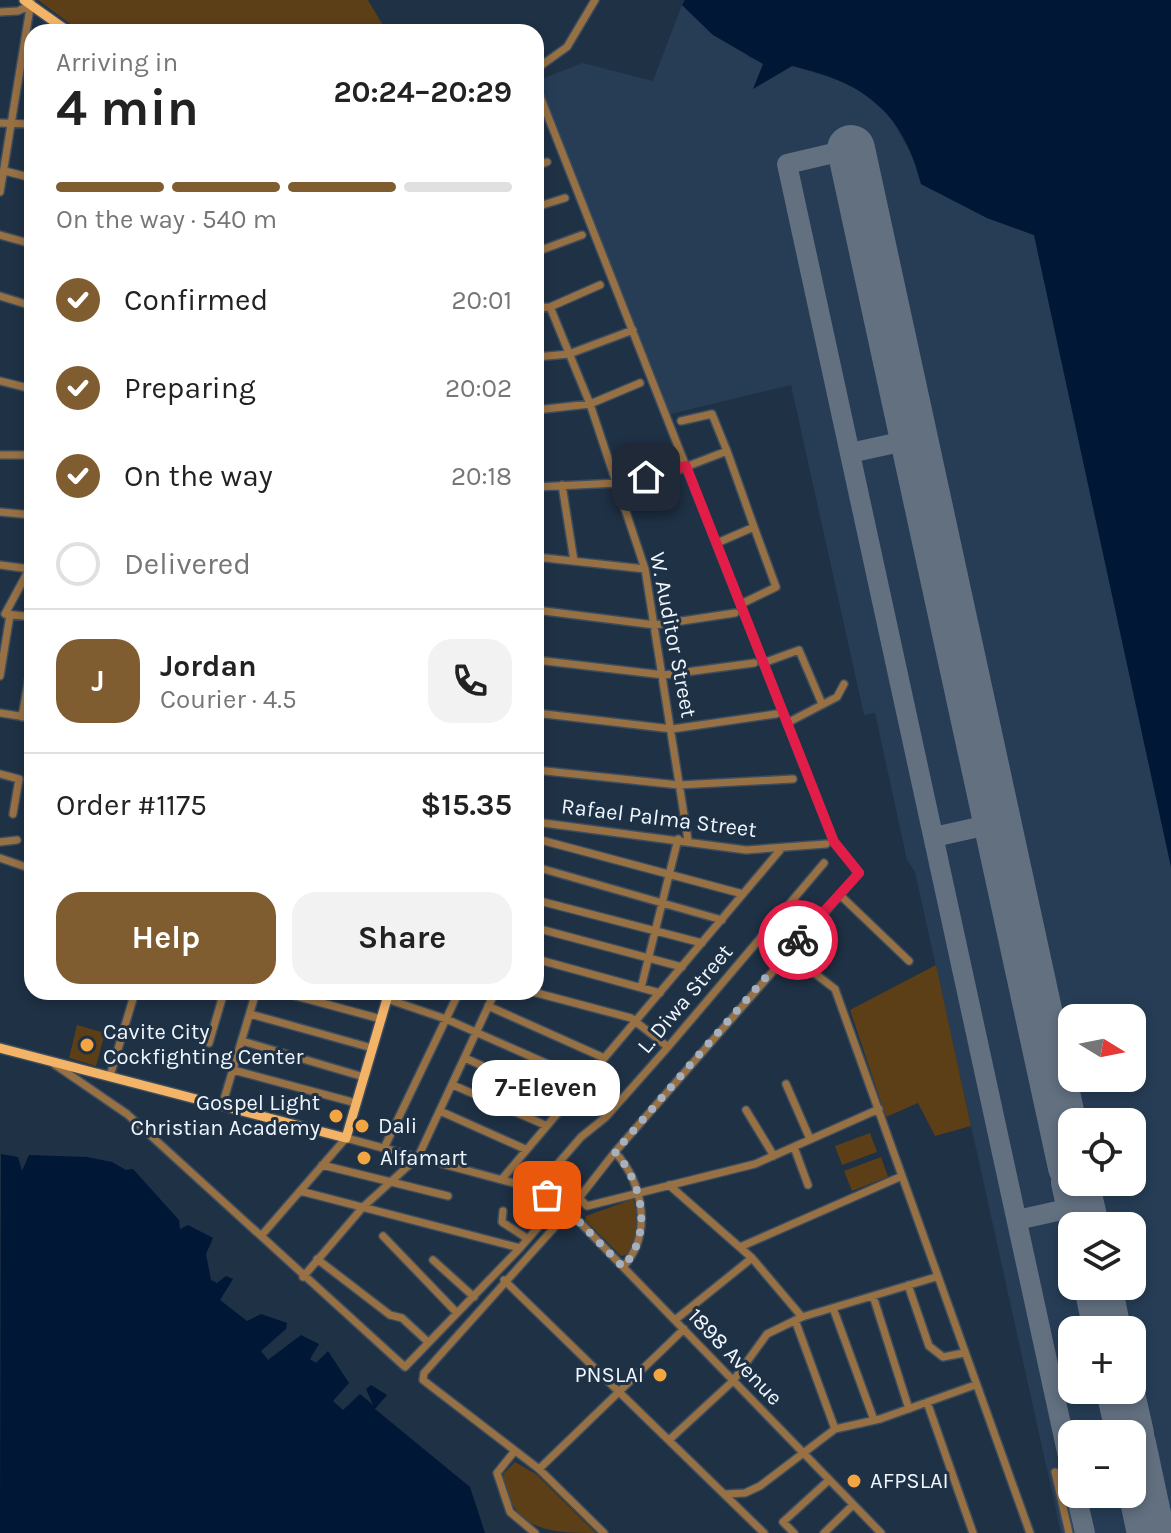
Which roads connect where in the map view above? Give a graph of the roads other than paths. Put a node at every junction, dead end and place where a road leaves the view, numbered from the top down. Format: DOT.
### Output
graph roads {
  1 [pos="595,0"];
  2 [pos="29,2"];
  3 [pos="0,12"];
  4 [pos="26,24"];
  5 [pos="58,24"];
  6 [pos="24,42"];
  7 [pos="544,63"];
  8 [pos="544,106"];
  9 [pos="0,123"];
  10 [pos="14,123"];
  11 [pos="24,124"];
  12 [pos="547,162"];
  13 [pos="544,163"];
  14 [pos="5,171"];
  15 [pos="24,176"];
  16 [pos="0,192"];
  17 [pos="565,198"];
  18 [pos="544,205"];
  19 [pos="0,235"];
  20 [pos="582,235"];
  21 [pos="24,242"];
  22 [pos="544,249"];
  23 [pos="600,285"];
  24 [pos="0,296"];
  25 [pos="24,304"];
  26 [pos="544,307"];
  27 [pos="550,307"];
  28 [pos="633,330"];
  29 [pos="569,354"];
  30 [pos="544,356"];
  31 [pos="0,381"];
  32 [pos="640,383"];
  33 [pos="24,387"];
  34 [pos="590,404"];
  35 [pos="544,409"];
  36 [pos="681,421"];
  37 [pos="727,451"];
  38 [pos="0,455"];
  39 [pos="24,455"];
  40 [pos="686,466"];
  41 [pos="617,483"];
  42 [pos="562,485"];
  43 [pos="544,486"];
  44 [pos="0,512"];
  45 [pos="24,514"];
  46 [pos="754,527"];
  47 [pos="717,543"];
  48 [pos="544,558"];
  49 [pos="574,561"];
  50 [pos="0,565"];
  51 [pos="24,566"];
  52 [pos="645,569"];
  53 [pos="24,579"];
  54 [pos="741,604"];
  55 [pos="544,611"];
  56 [pos="735,613"];
  57 [pos="5,614"];
  58 [pos="655,625"];
  59 [pos="544,661"];
  60 [pos="759,663"];
  61 [pos="664,675"];
  62 [pos="0,676"];
  63 [pos="844,684"];
  64 [pos="822,704"];
  65 [pos="24,706"];
  66 [pos="0,713"];
  67 [pos="544,714"];
  68 [pos="776,714"];
  69 [pos="22,717"];
  70 [pos="787,723"];
  71 [pos="672,729"];
  72 [pos="544,771"];
  73 [pos="0,774"];
  74 [pos="793,779"];
  75 [pos="679,785"];
  76 [pos="13,814"];
  77 [pos="544,823"];
  78 [pos="678,839"];
  79 [pos="17,840"];
  80 [pos="688,840"];
  81 [pos="0,842"];
  82 [pos="544,843"];
  83 [pos="826,844"];
  84 [pos="781,849"];
  85 [pos="0,858"];
  86 [pos="824,863"];
  87 [pos="24,866"];
  88 [pos="544,869"];
  89 [pos="669,873"];
  90 [pos="743,894"];
  91 [pos="840,895"];
  92 [pos="544,902"];
  93 [pos="662,902"];
  94 [pos="722,920"];
  95 [pos="544,930"];
  96 [pos="655,930"];
  97 [pos="702,943"];
  98 [pos="787,952"];
  99 [pos="648,957"];
  100 [pos="544,961"];
  101 [pos="909,961"];
  102 [pos="682,967"];
  103 [pos="641,988"];
  104 [pos="660,993"];
  105 [pos="544,995"];
  106 [pos="133,1000"];
  107 [pos="222,1000"];
  108 [pos="254,1000"];
  109 [pos="311,1000"];
  110 [pos="387,1000"];
  111 [pos="398,1000"];
  112 [pos="455,1000"];
  113 [pos="491,1000"];
  114 [pos="488,1006"];
  115 [pos="250,1014"];
  116 [pos="381,1019"];
  117 [pos="446,1019"];
  118 [pos="636,1021"];
  119 [pos="477,1032"];
  120 [pos="242,1041"];
  121 [pos="209,1043"];
  122 [pos="668,1047"];
  123 [pos="0,1048"];
  124 [pos="372,1048"];
  125 [pos="602,1057"];
  126 [pos="465,1058"];
  127 [pos="46,1059"];
  128 [pos="233,1070"];
  129 [pos="110,1076"];
  130 [pos="364,1077"];
  131 [pos="584,1080"];
  132 [pos="786,1084"];
  133 [pos="453,1085"];
  134 [pos="356,1103"];
  135 [pos="564,1103"];
  136 [pos="222,1106"];
  137 [pos="879,1109"];
  138 [pos="746,1110"];
  139 [pos="440,1111"];
  140 [pos="545,1125"];
  141 [pos="346,1138"];
  142 [pos="810,1139"];
  143 [pos="794,1147"];
  144 [pos="384,1148"];
  145 [pos="525,1149"];
  146 [pos="615,1152"];
  147 [pos="774,1156"];
  148 [pos="418,1157"];
  149 [pos="322,1165"];
  150 [pos="902,1176"];
  151 [pos="502,1179"];
  152 [pos="389,1182"];
  153 [pos="669,1185"];
  154 [pos="808,1185"];
  155 [pos="536,1189"];
  156 [pos="300,1191"];
  157 [pos="638,1191"];
  158 [pos="448,1196"];
  159 [pos="564,1206"];
  160 [pos="363,1207"];
  161 [pos="503,1211"];
  162 [pos="261,1236"];
  163 [pos="383,1236"];
  164 [pos="528,1239"];
  165 [pos="740,1247"];
  166 [pos="520,1248"];
  167 [pos="752,1258"];
  168 [pos="317,1259"];
  169 [pos="433,1260"];
  170 [pos="623,1267"];
  171 [pos="303,1277"];
  172 [pos="936,1277"];
  173 [pos="504,1280"];
  174 [pos="908,1285"];
  175 [pos="873,1296"];
  176 [pos="474,1297"];
  177 [pos="833,1308"];
  178 [pos="457,1313"];
  179 [pos="798,1319"];
  180 [pos="675,1320"];
  181 [pos="684,1329"];
  182 [pos="428,1342"];
  183 [pos="964,1353"];
  184 [pos="733,1381"];
  185 [pos="975,1385"];
  186 [pos="618,1392"];
  187 [pos="927,1402"];
  188 [pos="909,1409"];
  189 [pos="874,1420"];
  190 [pos="835,1429"];
  191 [pos="669,1440"];
  192 [pos="513,1453"];
  193 [pos="804,1454"];
  194 [pos="539,1469"];
  195 [pos="1055,1472"];
  196 [pos="829,1480"];
  197 [pos="726,1494"];
  198 [pos="853,1505"];
  199 [pos="1028,1532"];
  200 [pos="535,1533"];
  201 [pos="604,1533"];
  202 [pos="764,1533"];
  203 [pos="794,1533"];
  204 [pos="824,1533"];
  205 [pos="881,1533"];
  206 [pos="973,1533"];
  207 [pos="1069,1533"];
  1 -- 7 [label="street"];
  2 -- 3 [label="street"];
  2 -- 4 [label="street"];
  2 -- 5 [label="main road"];
  6 -- 10 [label="street"];
  8 -- 28 [label="street"];
  9 -- 10 [label="street"];
  10 -- 11 [label="street"];
  10 -- 14 [label="street"];
  12 -- 13 [label="street"];
  14 -- 15 [label="street"];
  14 -- 16 [label="street"];
  17 -- 18 [label="street"];
  19 -- 21 [label="street"];
  20 -- 22 [label="street"];
  23 -- 27 [label="street"];
  24 -- 25 [label="street"];
  26 -- 27 [label="street"];
  27 -- 29 [label="street, W. Auditor Street"];
  28 -- 29 [label="street"];
  28 -- 40 [label="street"];
  29 -- 30 [label="street"];
  29 -- 34 [label="street, W. Auditor Street"];
  31 -- 33 [label="street"];
  32 -- 34 [label="street"];
  34 -- 35 [label="street"];
  34 -- 41 [label="street, W. Auditor Street"];
  36 -- 37 [label="street"];
  37 -- 40 [label="street"];
  37 -- 46 [label="street"];
  38 -- 39 [label="street"];
  40 -- 41 [label="street"];
  40 -- 47 [label="street"];
  41 -- 42 [label="street"];
  41 -- 52 [label="street, W. Auditor Street"];
  42 -- 43 [label="street"];
  42 -- 49 [label="street"];
  44 -- 45 [label="street"];
  46 -- 47 [label="street"];
  46 -- 54 [label="street"];
  47 -- 54 [label="street"];
  48 -- 49 [label="street"];
  49 -- 52 [label="street"];
  50 -- 51 [label="street"];
  52 -- 58 [label="street, W. Auditor Street"];
  53 -- 57 [label="street"];
  54 -- 60 [label="street"];
  55 -- 58 [label="street"];
  56 -- 58 [label="street"];
  57 -- 62 [label="street"];
  58 -- 61 [label="street, W. Auditor Street"];
  59 -- 61 [label="street"];
  60 -- 61 [label="street"];
  60 -- 64 [label="street"];
  60 -- 70 [label="street"];
  61 -- 71 [label="street, W. Auditor Street"];
  63 -- 64 [label="street"];
  64 -- 70 [label="street"];
  65 -- 69 [label="street"];
  66 -- 69 [label="street"];
  67 -- 71 [label="street"];
  68 -- 71 [label="street"];
  70 -- 91 [label="street"];
  71 -- 75 [label="street, W. Auditor Street"];
  72 -- 75 [label="street"];
  73 -- 76 [label="street"];
  74 -- 75 [label="street"];
  75 -- 80 [label="street, W. Auditor Street"];
  77 -- 78 [label="street, Rafael Palma Street"];
  78 -- 80 [label="street, Rafael Palma Street"];
  78 -- 89 [label="street"];
  79 -- 81 [label="street"];
  80 -- 84 [label="street, Rafael Palma Street"];
  82 -- 89 [label="street"];
  83 -- 84 [label="street, Rafael Palma Street"];
  84 -- 90 [label="street"];
  85 -- 87 [label="street"];
  86 -- 122 [label="street, L. Diwa Street"];
  88 -- 93 [label="street"];
  89 -- 90 [label="street"];
  89 -- 93 [label="street"];
  90 -- 94 [label="street"];
  91 -- 98 [label="street"];
  91 -- 101 [label="street"];
  92 -- 96 [label="street"];
  93 -- 94 [label="street"];
  93 -- 96 [label="street"];
  94 -- 97 [label="street"];
  95 -- 99 [label="street"];
  96 -- 97 [label="street"];
  96 -- 99 [label="street"];
  97 -- 102 [label="street"];
  98 -- 137 [label="street"];
  98 -- 146 [label="street"];
  99 -- 102 [label="street"];
  99 -- 103 [label="street"];
  100 -- 103 [label="street"];
  102 -- 104 [label="street"];
  103 -- 104 [label="street"];
  104 -- 118 [label="street"];
  105 -- 118 [label="street"];
  106 -- 129 [label="street"];
  107 -- 121 [label="street"];
  108 -- 115 [label="street"];
  109 -- 116 [label="street"];
  110 -- 116 [label="main road"];
  111 -- 117 [label="street"];
  112 -- 117 [label="street"];
  113 -- 114 [label="street"];
  114 -- 119 [label="street"];
  114 -- 125 [label="street"];
  115 -- 120 [label="street"];
  115 -- 124 [label="street"];
  116 -- 124 [label="main road"];
  117 -- 119 [label="street"];
  117 -- 144 [label="street"];
  118 -- 122 [label="street"];
  118 -- 125 [label="street"];
  119 -- 126 [label="street"];
  119 -- 131 [label="street"];
  120 -- 128 [label="street"];
  120 -- 130 [label="street"];
  122 -- 155 [label="street, L. Diwa Street"];
  123 -- 127 [label="main road"];
  124 -- 130 [label="main road"];
  125 -- 131 [label="street"];
  126 -- 133 [label="street"];
  126 -- 135 [label="street"];
  127 -- 129 [label="main road"];
  127 -- 162 [label="street"];
  128 -- 134 [label="street"];
  128 -- 136 [label="street"];
  129 -- 136 [label="main road"];
  130 -- 134 [label="main road"];
  131 -- 135 [label="street"];
  132 -- 142 [label="street"];
  133 -- 139 [label="street"];
  133 -- 140 [label="street"];
  134 -- 141 [label="main road"];
  135 -- 140 [label="street"];
  136 -- 141 [label="main road"];
  137 -- 142 [label="street"];
  137 -- 150 [label="street"];
  138 -- 147 [label="street"];
  139 -- 145 [label="street"];
  139 -- 148 [label="street"];
  140 -- 145 [label="street"];
  141 -- 144 [label="street, 1898 Avenue"];
  141 -- 149 [label="street"];
  142 -- 143 [label="street"];
  143 -- 147 [label="street"];
  143 -- 154 [label="street"];
  144 -- 148 [label="street, 1898 Avenue"];
  145 -- 151 [label="street"];
  146 -- 157 [label="street"];
  146 -- 157 [label="street"];
  147 -- 153 [label="street"];
  148 -- 151 [label="street, 1898 Avenue"];
  148 -- 152 [label="street"];
  149 -- 152 [label="street"];
  149 -- 156 [label="street"];
  150 -- 165 [label="street"];
  150 -- 172 [label="street"];
  151 -- 155 [label="street, 1898 Avenue"];
  152 -- 158 [label="street"];
  152 -- 160 [label="street"];
  153 -- 157 [label="street"];
  153 -- 165 [label="street"];
  155 -- 159 [label="street, 1898 Avenue"];
  156 -- 160 [label="street"];
  156 -- 162 [label="street"];
  157 -- 170 [label="street"];
  159 -- 164 [label="street"];
  159 -- 170 [label="street, 1898 Avenue"];
  159 -- 173 [label="street"];
  160 -- 166 [label="street"];
  160 -- 168 [label="street"];
  161 -- 164 [label="street"];
  162 -- 171 [label="street"];
  163 -- 178 [label="street"];
  164 -- 166 [label="street"];
  165 -- 167 [label="street"];
  166 -- 176 [label="street"];
  167 -- 179 [label="street"];
  167 -- 180 [label="street"];
  168 -- 171 [label="street"];
  168 -- 182 [label="street"];
  169 -- 176 [label="street"];
  170 -- 180 [label="street, 1898 Avenue"];
  171 -- 182 [label="street"];
  172 -- 174 [label="street"];
  172 -- 183 [label="street"];
  173 -- 186 [label="street"];
  173 -- 192 [label="street"];
  174 -- 175 [label="street"];
  174 -- 183 [label="street"];
  175 -- 177 [label="street"];
  175 -- 188 [label="street"];
  176 -- 178 [label="street"];
  177 -- 179 [label="street"];
  177 -- 189 [label="street"];
  178 -- 182 [label="street"];
  179 -- 184 [label="street"];
  179 -- 190 [label="street"];
  180 -- 181 [label="street, 1898 Avenue"];
  181 -- 184 [label="street, 1898 Avenue"];
  181 -- 186 [label="street"];
  183 -- 185 [label="street"];
  184 -- 191 [label="street"];
  184 -- 193 [label="street, 1898 Avenue"];
  185 -- 187 [label="street"];
  185 -- 199 [label="street"];
  186 -- 191 [label="street"];
  186 -- 194 [label="street"];
  187 -- 188 [label="street"];
  187 -- 206 [label="street"];
  188 -- 189 [label="street"];
  189 -- 190 [label="street"];
  190 -- 193 [label="street"];
  191 -- 197 [label="street"];
  192 -- 194 [label="street"];
  192 -- 200 [label="street"];
  193 -- 196 [label="street, 1898 Avenue"];
  193 -- 197 [label="street"];
  194 -- 201 [label="street"];
  195 -- 207 [label="street"];
  196 -- 198 [label="street, 1898 Avenue"];
  196 -- 203 [label="street"];
  197 -- 202 [label="street"];
  198 -- 204 [label="street"];
  198 -- 205 [label="street, 1898 Avenue"];
}
